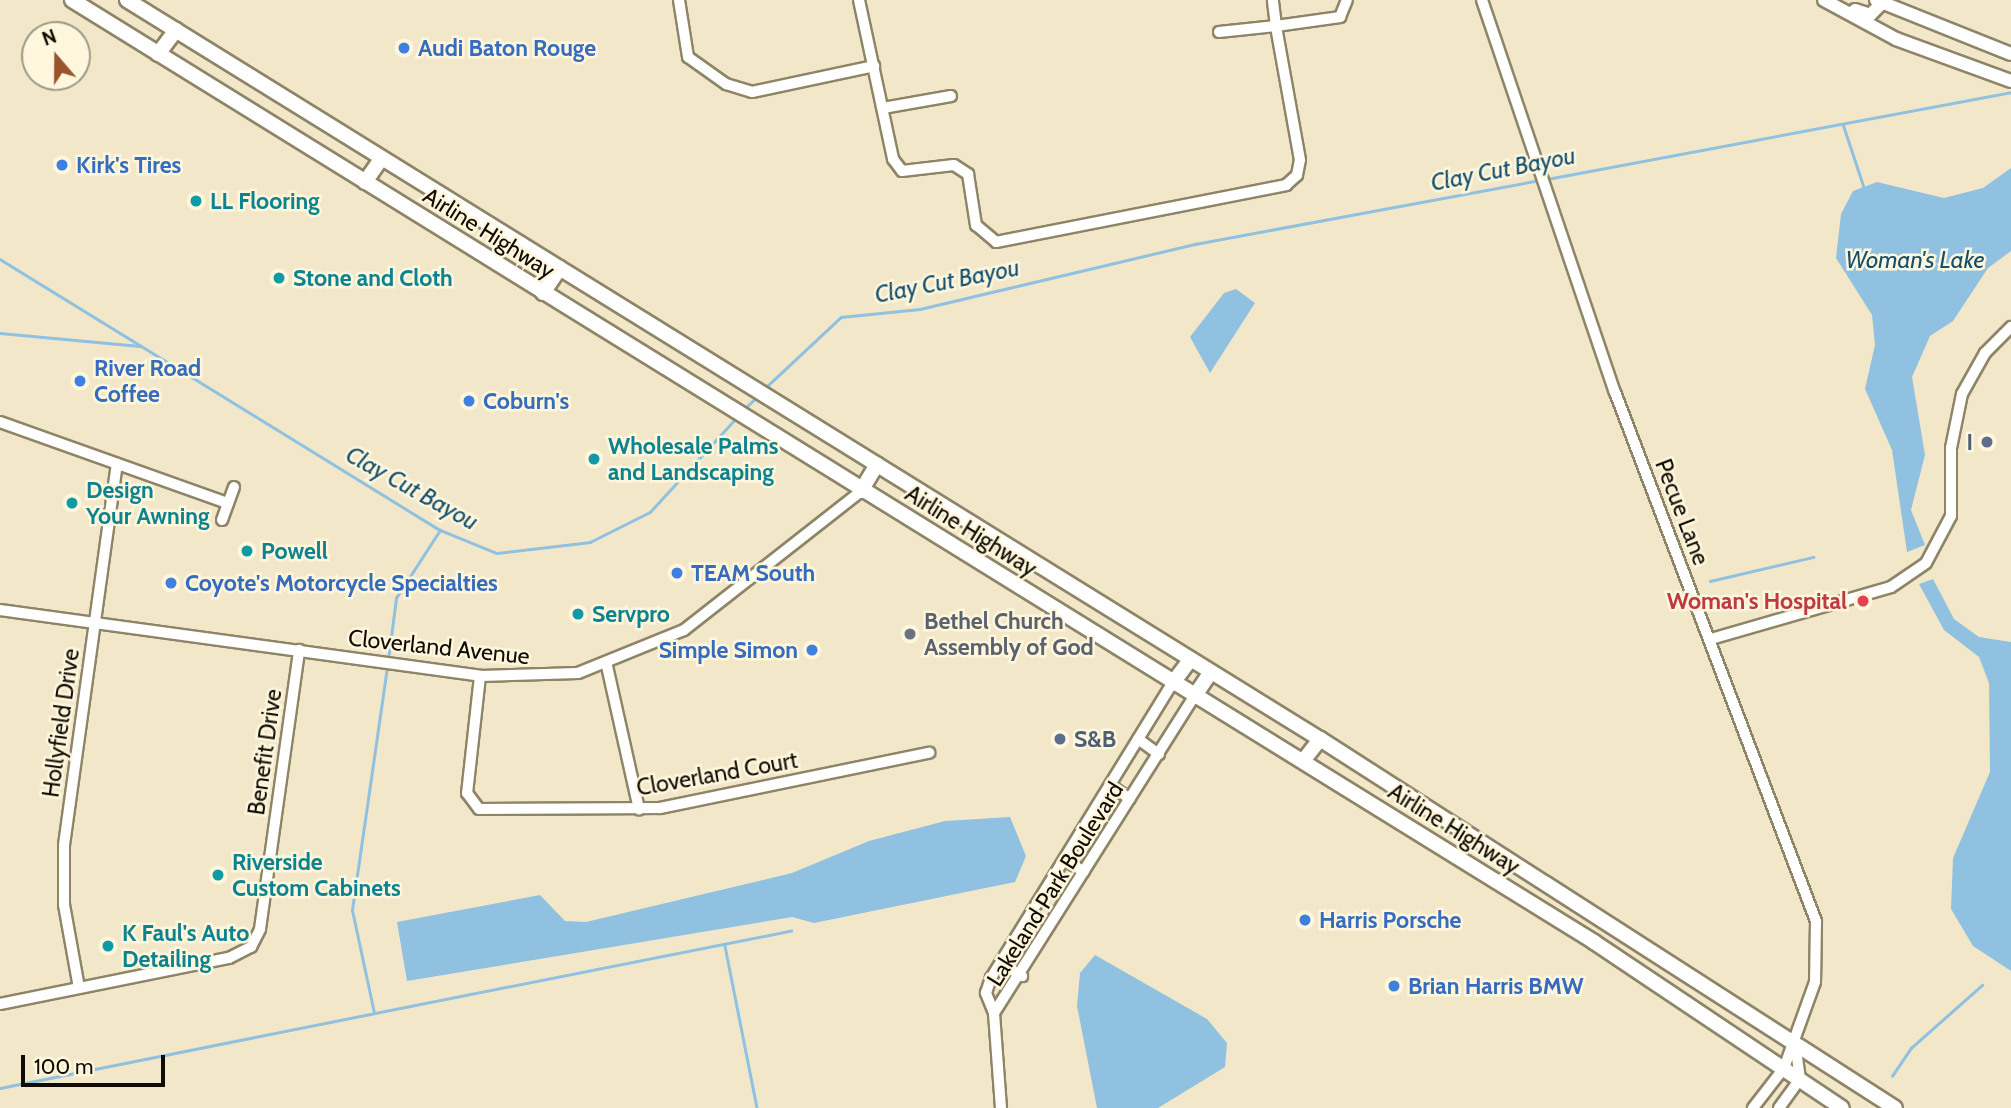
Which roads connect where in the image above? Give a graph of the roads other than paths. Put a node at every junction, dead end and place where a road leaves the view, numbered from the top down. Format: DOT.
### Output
graph roads {
  1 [pos="72,0"];
  2 [pos="127,0"];
  3 [pos="679,0"];
  4 [pos="859,0"];
  5 [pos="1273,0"];
  6 [pos="1348,0"];
  7 [pos="1482,0"];
  8 [pos="1879,2"];
  9 [pos="1829,3"];
  10 [pos="1903,6"];
  11 [pos="1276,26"];
  12 [pos="176,30"];
  13 [pos="1219,32"];
  14 [pos="2007,53"];
  15 [pos="158,54"];
  16 [pos="874,66"];
  17 [pos="2011,81"];
  18 [pos="951,96"];
  19 [pos="883,108"];
  20 [pos="382,158"];
  21 [pos="365,182"];
  22 [pos="560,268"];
  23 [pos="543,293"];
  24 [pos="2011,327"];
  25 [pos="0,422"];
  26 [pos="117,464"];
  27 [pos="877,464"];
  28 [pos="234,487"];
  29 [pos="861,491"];
  30 [pos="228,503"];
  31 [pos="222,520"];
  32 [pos="0,610"];
  33 [pos="94,624"];
  34 [pos="1711,639"];
  35 [pos="299,650"];
  36 [pos="1191,659"];
  37 [pos="607,666"];
  38 [pos="1211,672"];
  39 [pos="480,676"];
  40 [pos="1172,684"];
  41 [pos="1194,697"];
  42 [pos="1138,739"];
  43 [pos="1320,739"];
  44 [pos="929,753"];
  45 [pos="1159,754"];
  46 [pos="1303,761"];
  47 [pos="1110,785"];
  48 [pos="1130,799"];
  49 [pos="639,809"];
  50 [pos="1065,860"];
  51 [pos="1084,872"];
  52 [pos="1001,963"];
  53 [pos="1022,975"];
  54 [pos="79,988"];
  55 [pos="0,1004"];
  56 [pos="994,1013"];
  57 [pos="1795,1038"];
  58 [pos="1784,1068"];
  59 [pos="1800,1079"];
  60 [pos="1001,1108"];
  61 [pos="1753,1108"];
  62 [pos="1779,1108"];
  63 [pos="1842,1108"];
  64 [pos="1895,1108"];
  1 -- 15 [label="highway, Airline Highway"];
  2 -- 12 [label="highway, Airline Highway"];
  3 -- 16 [label="street"];
  4 -- 16 [label="street"];
  5 -- 11 [label="street"];
  6 -- 11 [label="street"];
  7 -- 34 [label="street, Pecue Lane"];
  8 -- 9 [label="main road"];
  8 -- 10 [label="main road"];
  9 -- 17 [label="main road"];
  10 -- 14 [label="main road"];
  11 -- 13 [label="street"];
  11 -- 19 [label="street"];
  12 -- 15 [label="highway"];
  12 -- 20 [label="highway, Airline Highway"];
  15 -- 21 [label="highway, Airline Highway"];
  16 -- 19 [label="street"];
  18 -- 19 [label="street"];
  20 -- 21 [label="highway"];
  20 -- 22 [label="highway, Airline Highway"];
  21 -- 23 [label="highway, Airline Highway"];
  22 -- 23 [label="highway"];
  22 -- 27 [label="highway, Airline Highway"];
  23 -- 29 [label="highway, Airline Highway"];
  24 -- 34 [label="street"];
  25 -- 26 [label="street"];
  26 -- 30 [label="street"];
  26 -- 33 [label="street, Hollyfield Drive"];
  27 -- 29 [label="highway"];
  27 -- 36 [label="highway, Airline Highway"];
  28 -- 30 [label="street"];
  29 -- 37 [label="street, Cloverland Avenue"];
  29 -- 40 [label="highway, Airline Highway"];
  30 -- 31 [label="street"];
  32 -- 33 [label="street, Cloverland Avenue"];
  33 -- 35 [label="street, Cloverland Avenue"];
  33 -- 54 [label="street, Hollyfield Drive"];
  34 -- 57 [label="street, Pecue Lane"];
  35 -- 39 [label="street, Cloverland Avenue"];
  35 -- 54 [label="street, Benefit Drive"];
  36 -- 38 [label="highway, Airline Highway"];
  36 -- 40 [label="highway"];
  37 -- 39 [label="street, Cloverland Avenue"];
  37 -- 49 [label="street"];
  38 -- 41 [label="highway"];
  38 -- 43 [label="highway, Airline Highway"];
  39 -- 49 [label="street, Cloverland Court"];
  40 -- 41 [label="highway, Airline Highway"];
  40 -- 42 [label="street, Lakeland Park Boulevard"];
  41 -- 45 [label="street, Lakeland Park Boulevard"];
  41 -- 46 [label="highway, Airline Highway"];
  42 -- 45 [label="street"];
  42 -- 47 [label="street, Lakeland Park Boulevard"];
  43 -- 46 [label="highway"];
  43 -- 57 [label="highway, Airline Highway"];
  44 -- 49 [label="street, Cloverland Court"];
  45 -- 48 [label="street, Lakeland Park Boulevard"];
  46 -- 58 [label="highway, Airline Highway"];
  47 -- 48 [label="street"];
  47 -- 50 [label="street, Lakeland Park Boulevard"];
  48 -- 51 [label="street, Lakeland Park Boulevard"];
  50 -- 51 [label="street"];
  50 -- 52 [label="street, Lakeland Park Boulevard"];
  51 -- 53 [label="street, Lakeland Park Boulevard"];
  52 -- 53 [label="street"];
  52 -- 56 [label="street, Lakeland Park Boulevard"];
  53 -- 56 [label="street, Lakeland Park Boulevard"];
  54 -- 55 [label="street"];
  56 -- 60 [label="street"];
  57 -- 58 [label="street, Pecue Lane"];
  57 -- 59 [label="street"];
  57 -- 64 [label="highway, Airline Highway"];
  58 -- 59 [label="highway, Airline Highway"];
  58 -- 61 [label="street, Pecue Lane"];
  59 -- 62 [label="street"];
  59 -- 63 [label="highway, Airline Highway"];
}
